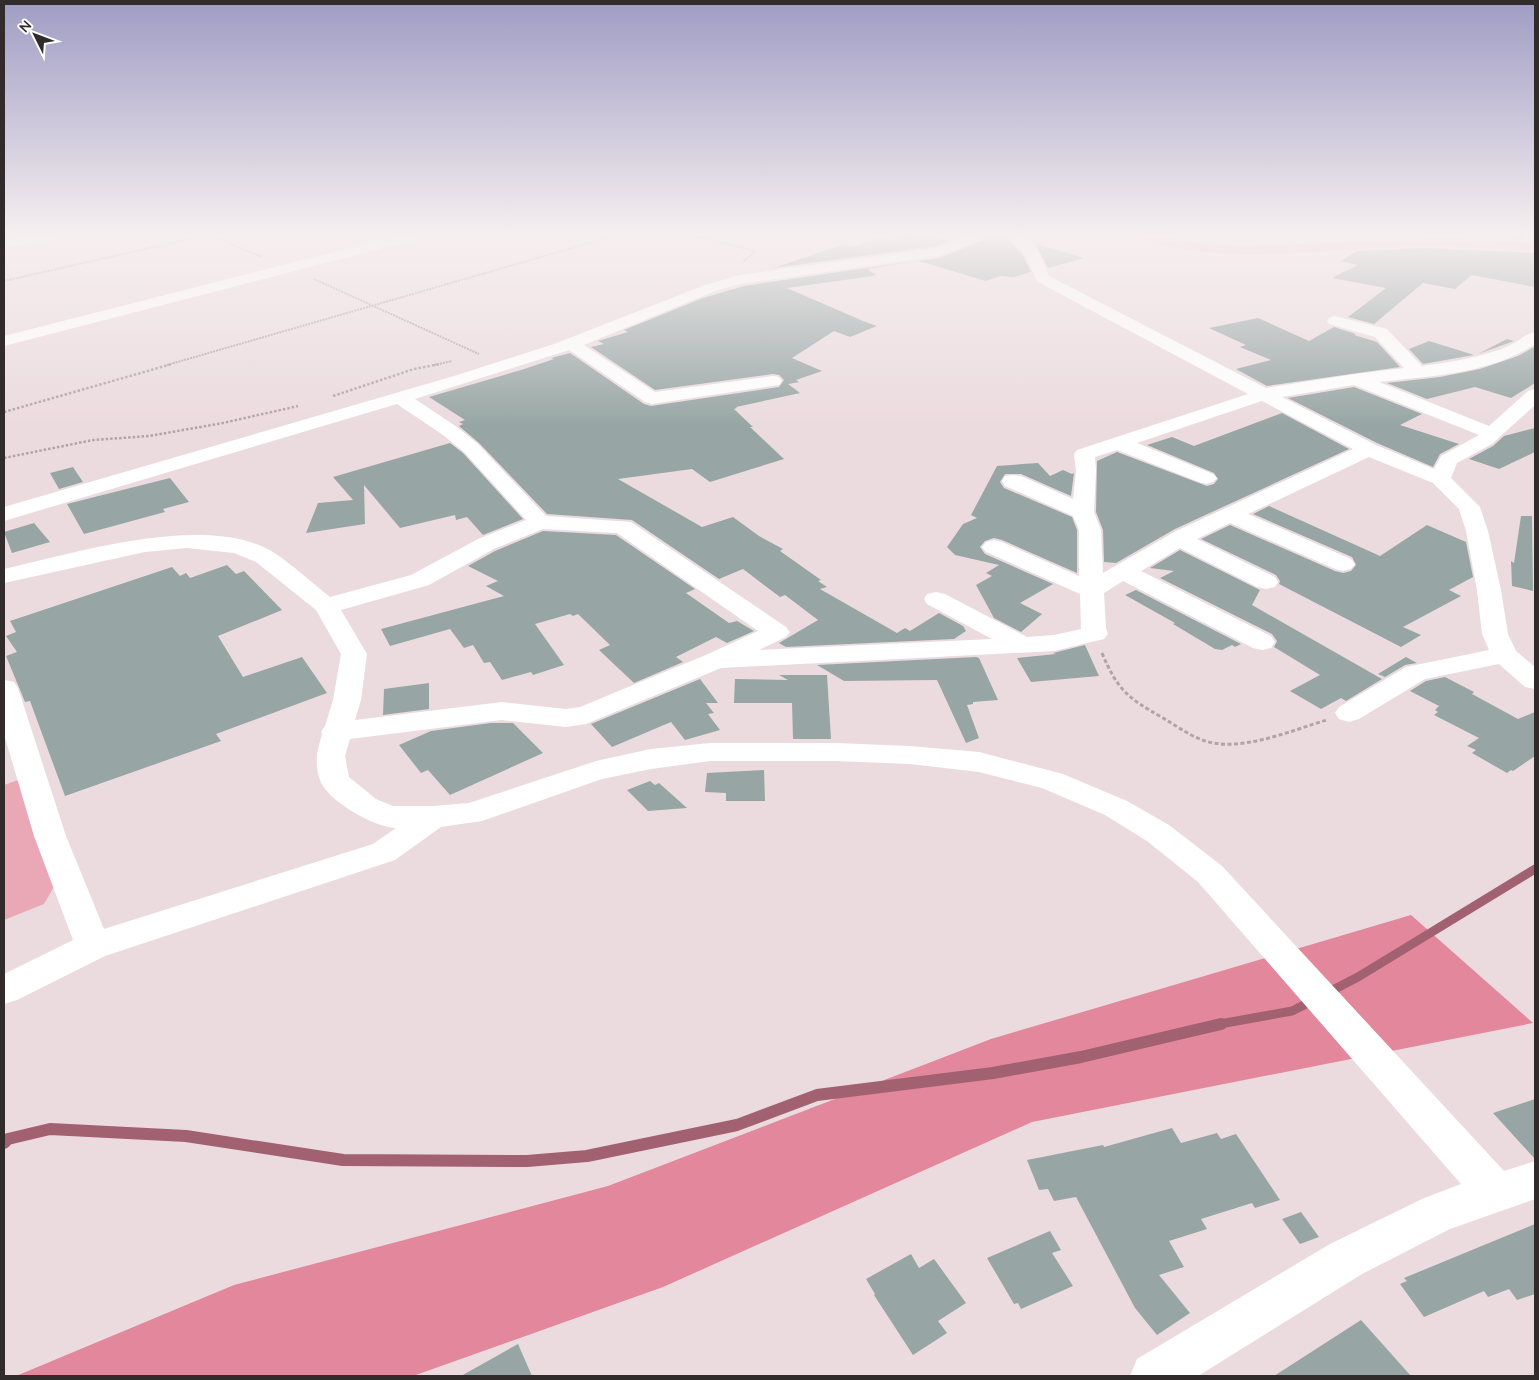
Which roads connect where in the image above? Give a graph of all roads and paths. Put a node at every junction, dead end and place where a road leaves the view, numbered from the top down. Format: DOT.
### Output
graph roads {
  1 [pos="175,297"];
  2 [pos="353,297"];
  3 [pos="402,297"];
  4 [pos="687,297"];
  5 [pos="1078,297"];
  6 [pos="372,306"];
  7 [pos="1335,321"];
  8 [pos="1535,337"];
  9 [pos="4,341"];
  10 [pos="571,344"];
  11 [pos="472,357"];
  12 [pos="453,361"];
  13 [pos="1418,372"];
  14 [pos="1355,379"];
  15 [pos="773,382"];
  16 [pos="1265,394"];
  17 [pos="1535,395"];
  18 [pos="329,397"];
  19 [pos="400,398"];
  20 [pos="300,406"];
  21 [pos="4,412"];
  22 [pos="1493,434"];
  23 [pos="1119,443"];
  24 [pos="1369,448"];
  25 [pos="4,458"];
  26 [pos="1206,478"];
  27 [pos="1440,479"];
  28 [pos="1013,481"];
  29 [pos="1084,512"];
  30 [pos="4,514"];
  31 [pos="1228,514"];
  32 [pos="540,522"];
  33 [pos="1179,539"];
  34 [pos="994,547"];
  35 [pos="1343,564"];
  36 [pos="1122,571"];
  37 [pos="4,576"];
  38 [pos="1266,582"];
  39 [pos="1091,590"];
  40 [pos="936,599"];
  41 [pos="326,606"];
  42 [pos="1095,634"];
  43 [pos="1262,642"];
  44 [pos="1023,645"];
  45 [pos="1504,655"];
  46 [pos="717,660"];
  47 [pos="1535,681"];
  48 [pos="4,688"];
  49 [pos="1349,713"];
  50 [pos="336,732"];
  51 [pos="433,816"];
  52 [pos="93,946"];
  53 [pos="4,990"];
  54 [pos="1516,1187"];
  55 [pos="1154,1376"];
  1 -- 9 [label="street"];
  2 -- 6 [label="path"];
  3 -- 6 [label="path"];
  4 -- 10 [label="street"];
  5 -- 16 [label="street"];
  6 -- 11 [label="path"];
  6 -- 21 [label="path"];
  7 -- 13 [label="street"];
  8 -- 13 [label="street"];
  10 -- 15 [label="street"];
  10 -- 19 [label="street"];
  12 -- 18 [label="path"];
  13 -- 14 [label="street"];
  14 -- 16 [label="street"];
  14 -- 22 [label="street"];
  16 -- 23 [label="street"];
  16 -- 24 [label="street"];
  17 -- 22 [label="street"];
  19 -- 30 [label="street"];
  19 -- 32 [label="street"];
  20 -- 25 [label="path"];
  22 -- 27 [label="street"];
  23 -- 26 [label="street"];
  23 -- 29 [label="street"];
  24 -- 27 [label="street"];
  24 -- 31 [label="street"];
  27 -- 45 [label="street"];
  28 -- 29 [label="street"];
  29 -- 39 [label="street"];
  31 -- 33 [label="street"];
  31 -- 35 [label="street"];
  32 -- 41 [label="street"];
  32 -- 46 [label="street"];
  33 -- 36 [label="street"];
  33 -- 38 [label="street"];
  34 -- 39 [label="street"];
  36 -- 39 [label="street"];
  36 -- 43 [label="street"];
  37 -- 41 [label="street"];
  39 -- 42 [label="street"];
  40 -- 44 [label="street"];
  41 -- 50 [label="street"];
  42 -- 44 [label="street"];
  42 -- 49 [label="path"];
  44 -- 46 [label="street"];
  45 -- 47 [label="street"];
  45 -- 49 [label="street"];
  46 -- 50 [label="street"];
  48 -- 52 [label="street"];
  50 -- 51 [label="street"];
  51 -- 52 [label="street"];
  51 -- 54 [label="street"];
  52 -- 53 [label="street"];
  54 -- 55 [label="street"];
}
